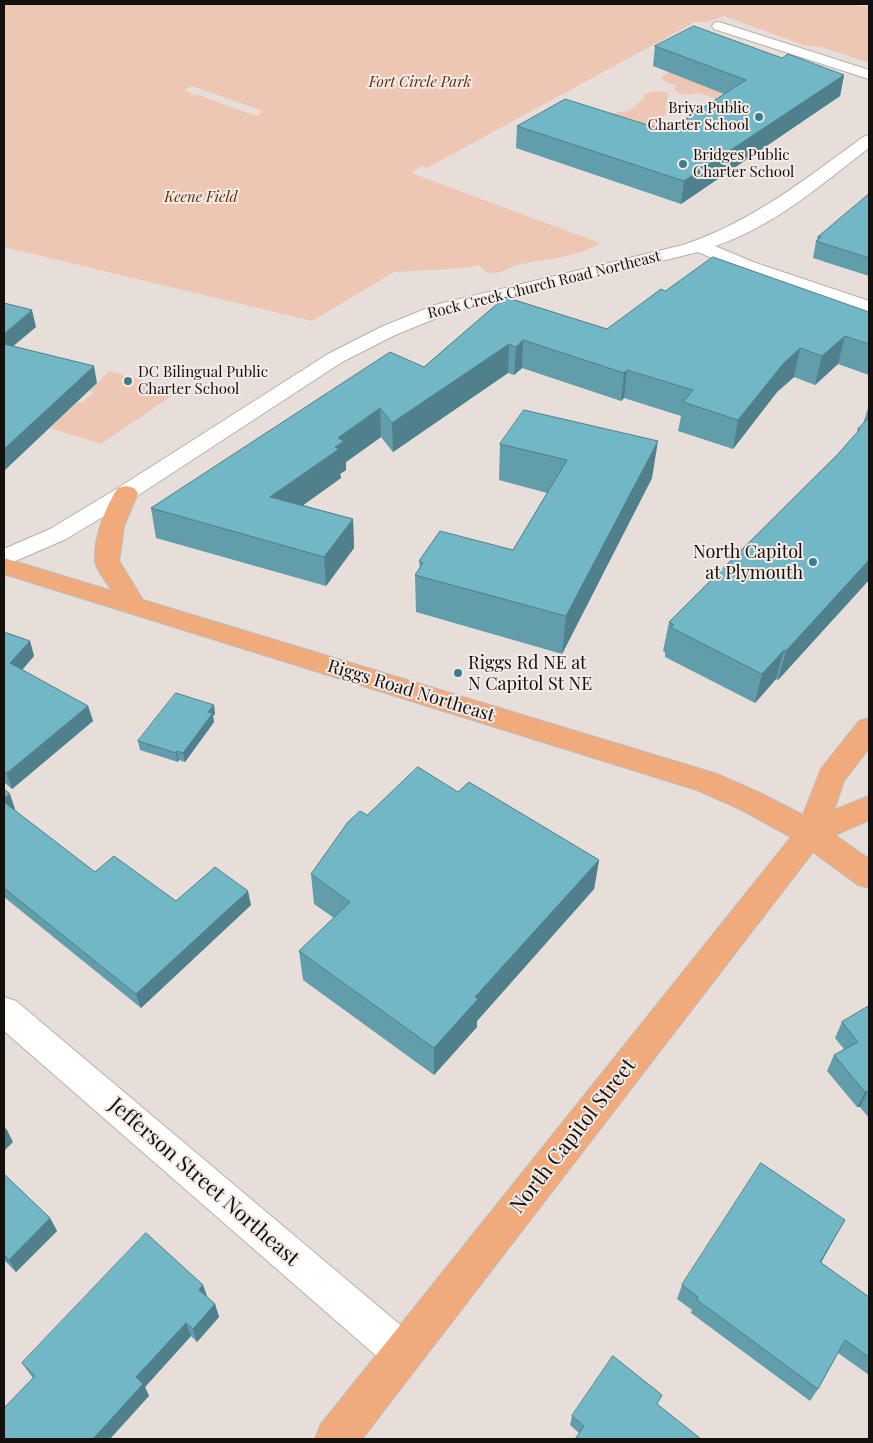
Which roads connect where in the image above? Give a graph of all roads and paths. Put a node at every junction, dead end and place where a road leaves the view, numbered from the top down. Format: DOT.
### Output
graph roads {
  1 [pos="719,26"];
  2 [pos="869,75"];
  3 [pos="869,140"];
  4 [pos="699,246"];
  5 [pos="869,308"];
  6 [pos="126,493"];
  7 [pos="4,558"];
  8 [pos="4,566"];
  9 [pos="134,606"];
  10 [pos="869,728"];
  11 [pos="869,807"];
  12 [pos="811,833"];
  13 [pos="869,876"];
  14 [pos="4,1011"];
  15 [pos="403,1353"];
  16 [pos="336,1439"];
  1 -- 2 [label="street"];
  3 -- 4 [label="street, Rock Creek Church Road Northeast"];
  4 -- 5 [label="street"];
  4 -- 6 [label="street, Rock Creek Church Road Northeast"];
  6 -- 7 [label="street, Rock Creek Church Road Northeast"];
  6 -- 9 [label="main road"];
  8 -- 9 [label="main road, Riggs Road Northeast"];
  9 -- 12 [label="main road, Riggs Road Northeast"];
  10 -- 12 [label="main road"];
  11 -- 12 [label="main road"];
  12 -- 13 [label="main road, Riggs Road Northeast"];
  12 -- 15 [label="main road, North Capitol Street"];
  14 -- 15 [label="street, Jefferson Street Northeast"];
  15 -- 16 [label="main road, North Capitol Street"];
}
